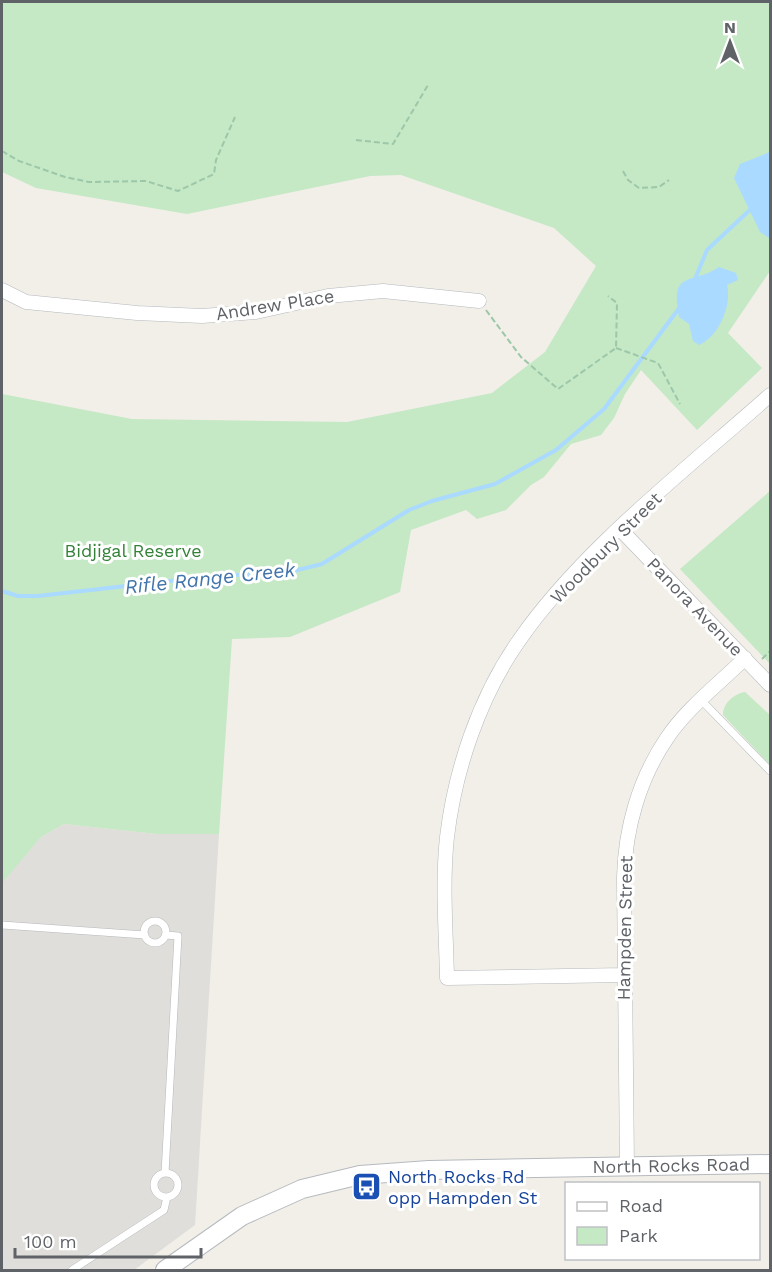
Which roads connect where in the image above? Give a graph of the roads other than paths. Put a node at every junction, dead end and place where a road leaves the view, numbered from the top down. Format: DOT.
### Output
graph roads {
  1 [pos="2,290"];
  2 [pos="479,301"];
  3 [pos="771,395"];
  4 [pos="620,529"];
  5 [pos="745,658"];
  6 [pos="771,685"];
  7 [pos="702,701"];
  8 [pos="771,771"];
  9 [pos="2,925"];
  10 [pos="145,934"];
  11 [pos="166,935"];
  12 [pos="624,975"];
  13 [pos="771,1164"];
  14 [pos="627,1166"];
  15 [pos="165,1173"];
  16 [pos="166,1197"];
  17 [pos="72,1270"];
  18 [pos="165,1270"];
  1 -- 2 [label="street, Andrew Place"];
  3 -- 4 [label="street, Woodbury Street"];
  4 -- 5 [label="street, Panora Avenue"];
  4 -- 12 [label="street, Woodbury Street"];
  5 -- 6 [label="street, Panora Avenue"];
  5 -- 7 [label="street, Hampden Street"];
  7 -- 8 [label="lane"];
  7 -- 12 [label="street, Hampden Street"];
  9 -- 10 [label="lane"];
  10 -- 11 [label="lane"];
  10 -- 11 [label="lane"];
  11 -- 15 [label="lane"];
  12 -- 14 [label="street, Hampden Street"];
  13 -- 14 [label="main road, North Rocks Road"];
  14 -- 18 [label="main road, North Rocks Road"];
  15 -- 16 [label="lane"];
  15 -- 16 [label="lane"];
  16 -- 17 [label="lane"];
}
